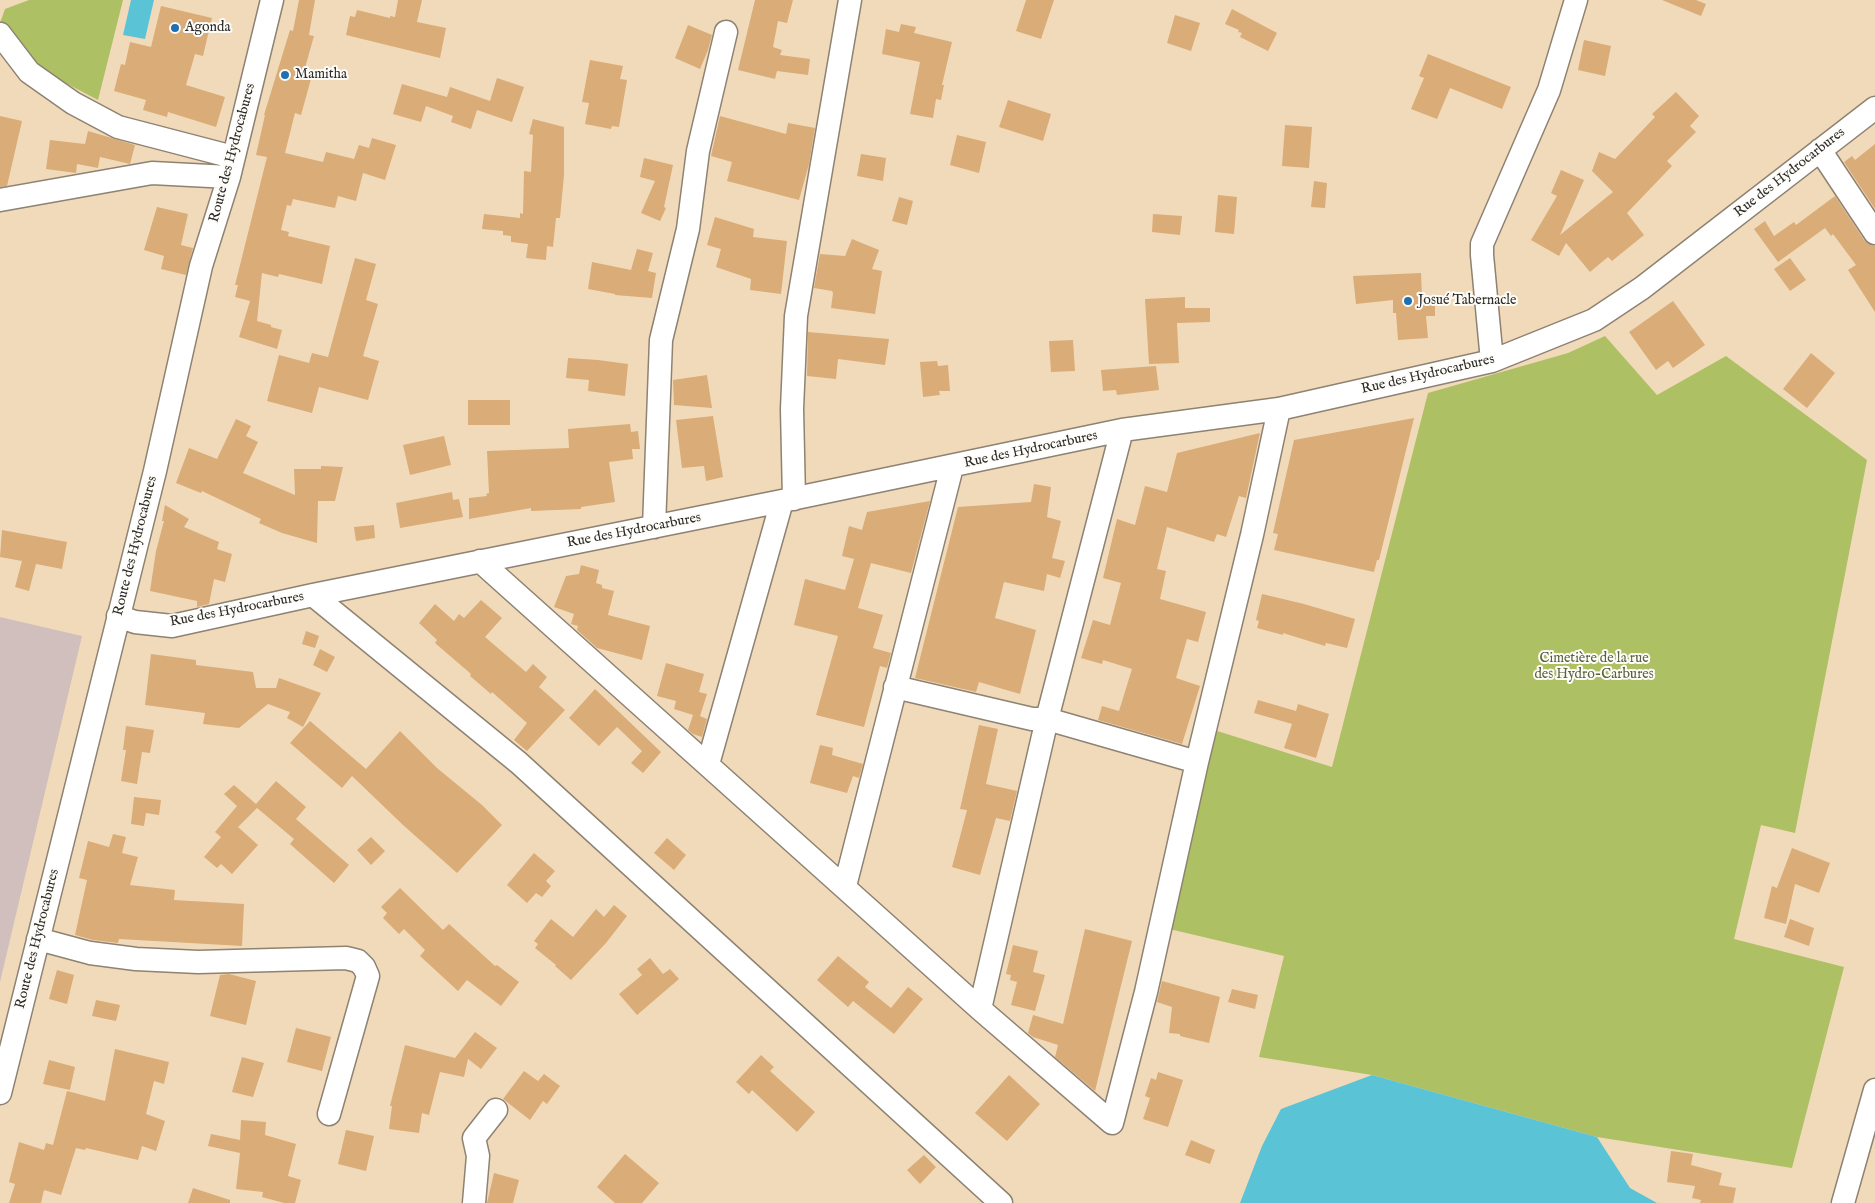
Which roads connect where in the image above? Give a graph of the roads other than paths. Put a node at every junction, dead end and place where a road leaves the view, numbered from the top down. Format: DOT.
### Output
graph roads {
  1 [pos="272,0"];
  2 [pos="850,0"];
  3 [pos="1576,0"];
  4 [pos="726,32"];
  5 [pos="0,34"];
  6 [pos="1875,108"];
  7 [pos="1820,150"];
  8 [pos="231,167"];
  9 [pos="0,200"];
  10 [pos="1875,233"];
  11 [pos="1492,361"];
  12 [pos="1279,409"];
  13 [pos="1122,430"];
  14 [pos="952,467"];
  15 [pos="788,500"];
  16 [pos="654,527"];
  17 [pos="480,562"];
  18 [pos="313,595"];
  19 [pos="118,616"];
  20 [pos="896,687"];
  21 [pos="1048,719"];
  22 [pos="1197,762"];
  23 [pos="708,764"];
  24 [pos="845,886"];
  25 [pos="38,939"];
  26 [pos="980,1009"];
  27 [pos="1875,1090"];
  28 [pos="0,1093"];
  29 [pos="496,1110"];
  30 [pos="328,1114"];
  31 [pos="474,1203"];
  32 [pos="1001,1203"];
  33 [pos="1843,1203"];
  1 -- 8 [label="street, Route des Hydrocabures"];
  2 -- 15 [label="street"];
  3 -- 11 [label="street"];
  4 -- 16 [label="street"];
  5 -- 8 [label="street"];
  6 -- 7 [label="street, Rue des Hydrocarbures"];
  7 -- 10 [label="street"];
  7 -- 11 [label="street, Rue des Hydrocarbures"];
  8 -- 9 [label="street"];
  8 -- 19 [label="street, Route des Hydrocabures"];
  11 -- 12 [label="street, Rue des Hydrocarbures"];
  12 -- 13 [label="street, Rue des Hydrocarbures"];
  12 -- 22 [label="street"];
  13 -- 14 [label="street, Rue des Hydrocarbures"];
  13 -- 21 [label="street"];
  14 -- 15 [label="street, Rue des Hydrocarbures"];
  14 -- 20 [label="street"];
  15 -- 16 [label="street, Rue des Hydrocarbures"];
  15 -- 23 [label="street"];
  16 -- 17 [label="street, Rue des Hydrocarbures"];
  17 -- 18 [label="street, Rue des Hydrocarbures"];
  17 -- 23 [label="street"];
  18 -- 19 [label="street, Rue des Hydrocarbures"];
  18 -- 32 [label="street"];
  19 -- 25 [label="street, Route des Hydrocabures"];
  20 -- 21 [label="street"];
  20 -- 24 [label="street"];
  21 -- 22 [label="street"];
  21 -- 26 [label="street"];
  22 -- 26 [label="street"];
  23 -- 24 [label="street"];
  24 -- 26 [label="street"];
  25 -- 28 [label="street, Route des Hydrocabures"];
  25 -- 30 [label="street"];
  27 -- 33 [label="street"];
  29 -- 31 [label="street"];
}
